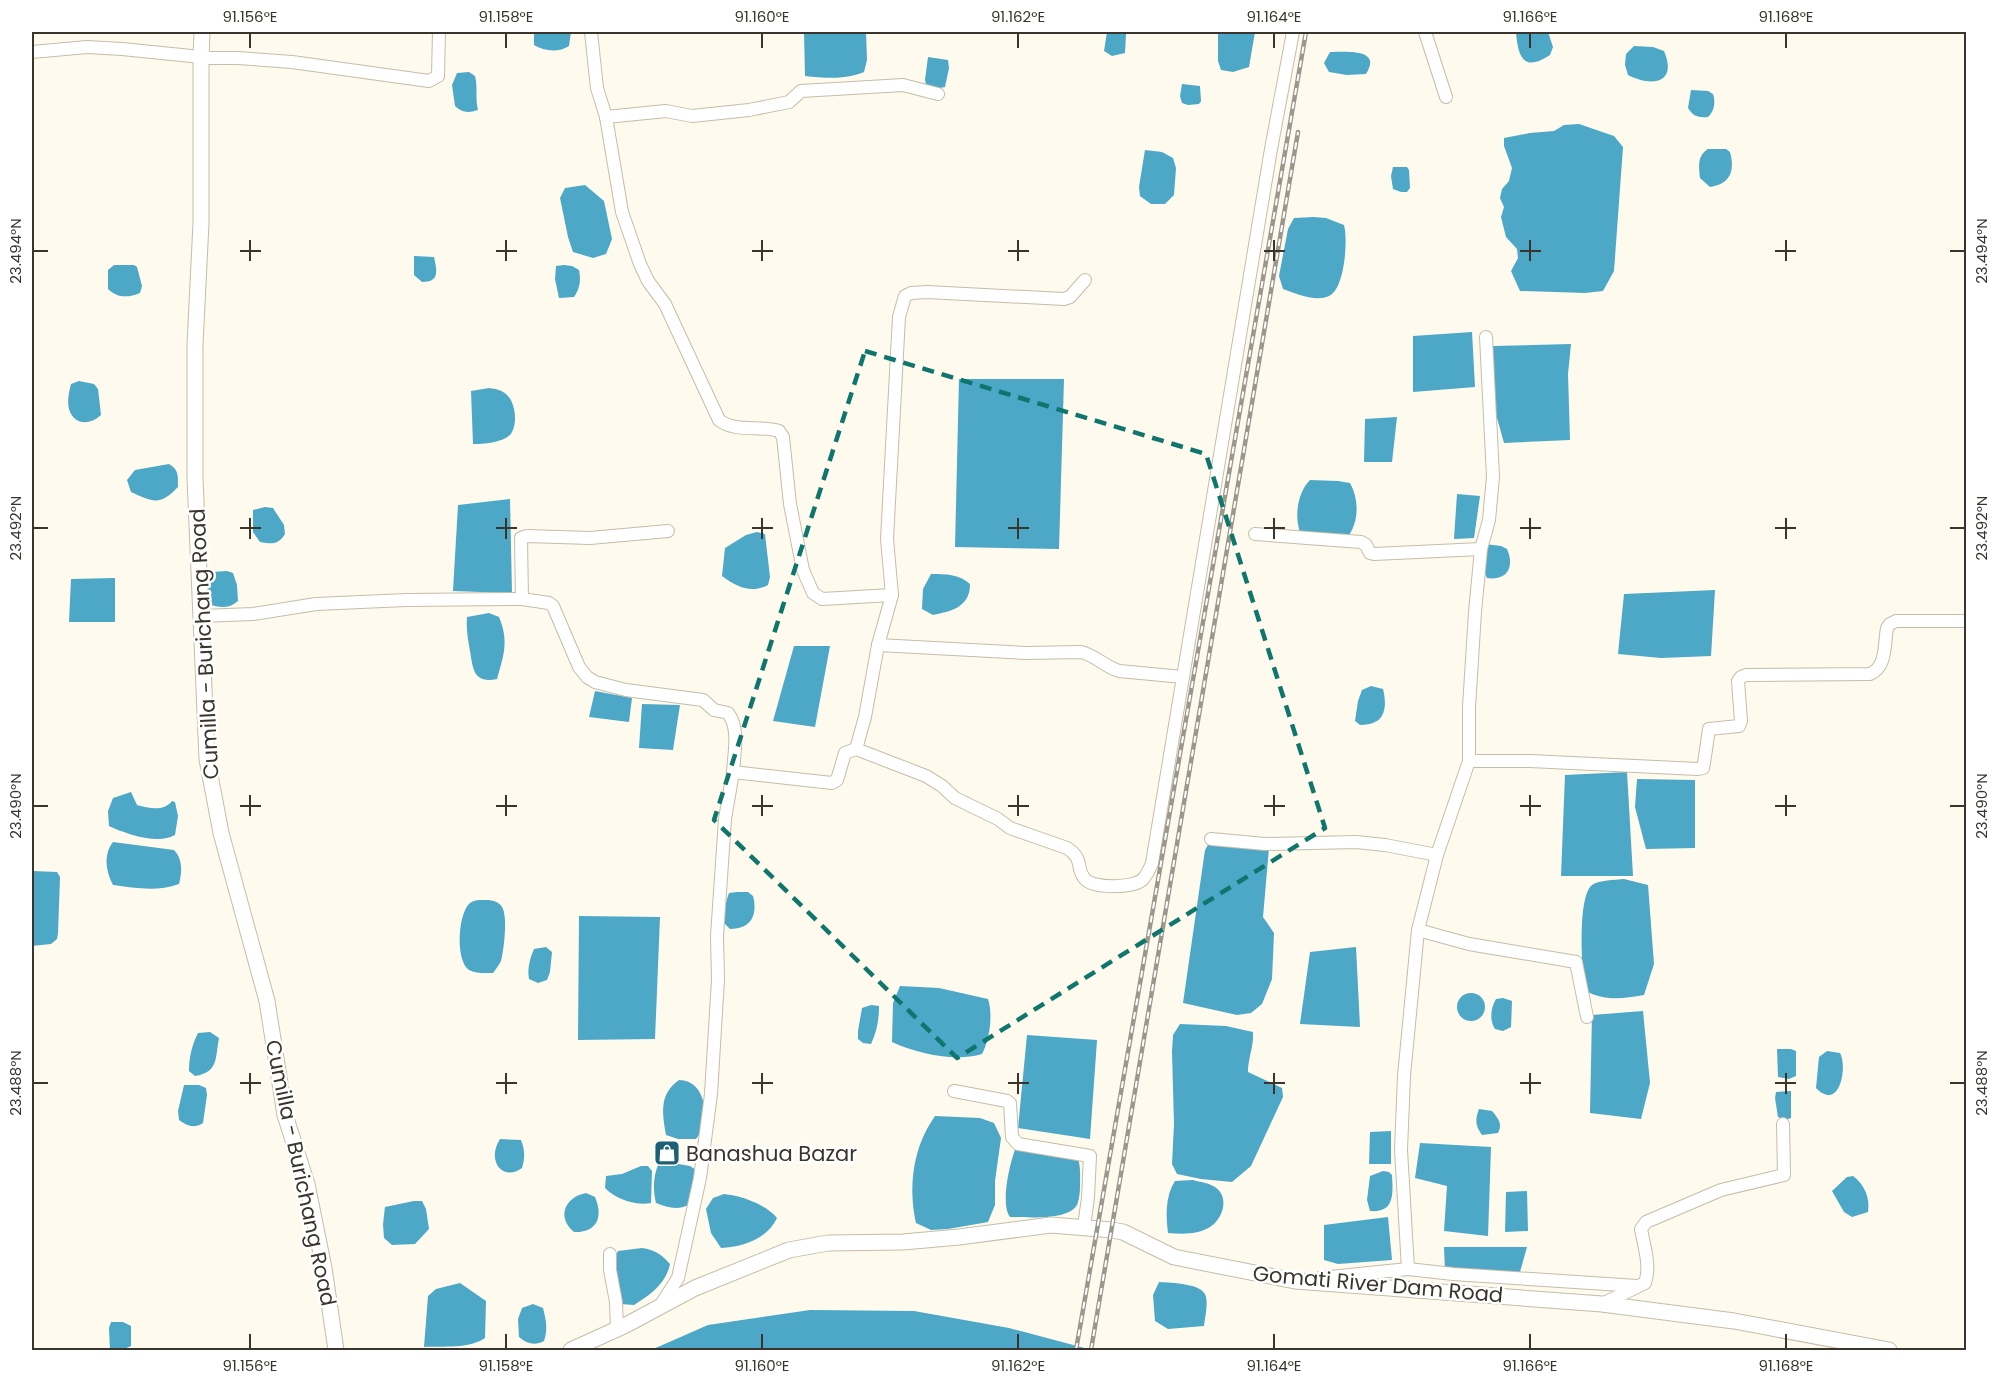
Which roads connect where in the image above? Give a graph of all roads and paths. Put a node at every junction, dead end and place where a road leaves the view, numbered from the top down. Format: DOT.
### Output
graph roads {
  1 [pos="202,32"];
  2 [pos="439,32"];
  3 [pos="591,32"];
  4 [pos="1293,32"];
  5 [pos="1425,32"];
  6 [pos="32,52"];
  7 [pos="201,57"];
  8 [pos="938,94"];
  9 [pos="1446,97"];
  10 [pos="606,117"];
  11 [pos="1085,280"];
  12 [pos="1486,337"];
  13 [pos="668,531"];
  14 [pos="1255,534"];
  15 [pos="1481,549"];
  16 [pos="892,595"];
  17 [pos="522,599"];
  18 [pos="201,616"];
  19 [pos="1966,621"];
  20 [pos="878,645"];
  21 [pos="1183,677"];
  22 [pos="856,749"];
  23 [pos="1470,761"];
  24 [pos="734,772"];
  25 [pos="1211,839"];
  26 [pos="1437,855"];
  27 [pos="1418,930"];
  28 [pos="1587,1017"];
  29 [pos="954,1091"];
  30 [pos="1782,1124"];
  31 [pos="1084,1226"];
  32 [pos="610,1254"];
  33 [pos="1408,1269"];
  34 [pos="1295,1281"];
  35 [pos="1639,1287"];
  36 [pos="1602,1304"];
  37 [pos="660,1306"];
  38 [pos="616,1329"];
  39 [pos="336,1350"];
  40 [pos="571,1350"];
  41 [pos="1889,1350"];
  1 -- 7 [label="main road, Cumilla - Burichang Road"];
  2 -- 7 [label="street"];
  3 -- 10 [label="street"];
  4 -- 21 [label="street"];
  5 -- 9 [label="street"];
  6 -- 7 [label="street"];
  7 -- 18 [label="main road, Cumilla - Burichang Road"];
  8 -- 10 [label="street"];
  10 -- 16 [label="street"];
  11 -- 16 [label="street"];
  12 -- 15 [label="street"];
  13 -- 17 [label="street"];
  14 -- 15 [label="street"];
  15 -- 23 [label="street"];
  16 -- 20 [label="street"];
  17 -- 18 [label="street"];
  17 -- 24 [label="street"];
  18 -- 39 [label="main road, Cumilla - Burichang Road"];
  19 -- 23 [label="street"];
  20 -- 21 [label="street"];
  20 -- 22 [label="street"];
  21 -- 22 [label="street"];
  22 -- 24 [label="street"];
  23 -- 26 [label="street"];
  24 -- 37 [label="street"];
  25 -- 26 [label="street"];
  26 -- 27 [label="street"];
  27 -- 28 [label="street"];
  27 -- 33 [label="street"];
  29 -- 31 [label="street"];
  30 -- 35 [label="street"];
  31 -- 34 [label="main road, Gomati River Dam Road"];
  31 -- 37 [label="main road, Gomati River Dam Road"];
  32 -- 38 [label="street"];
  33 -- 34 [label="street"];
  33 -- 35 [label="street"];
  34 -- 36 [label="main road, Gomati River Dam Road"];
  35 -- 36 [label="street"];
  36 -- 41 [label="main road, Gomati River Dam Road"];
  37 -- 38 [label="main road, Gomati River Dam Road"];
  38 -- 40 [label="main road, Gomati River Dam Road"];
}
